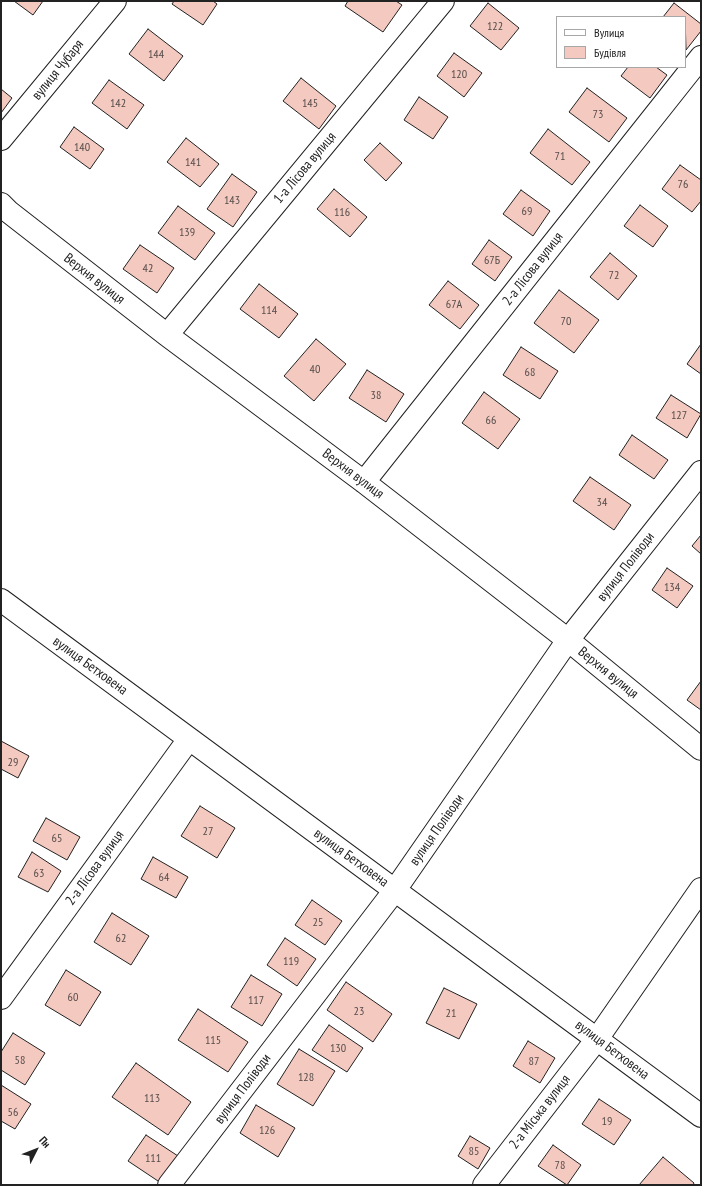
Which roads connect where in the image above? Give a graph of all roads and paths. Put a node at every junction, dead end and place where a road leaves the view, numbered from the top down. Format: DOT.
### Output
graph roads {
  1 [pos="114,1"];
  2 [pos="443,1"];
  3 [pos="701,57"];
  4 [pos="1,139"];
  5 [pos="1,204"];
  6 [pos="167,335"];
  7 [pos="701,472"];
  8 [pos="364,482"];
  9 [pos="1,600"];
  10 [pos="568,640"];
  11 [pos="190,739"];
  12 [pos="701,749"];
  13 [pos="701,889"];
  14 [pos="395,890"];
  15 [pos="1,998"];
  16 [pos="597,1039"];
  17 [pos="701,1116"];
  18 [pos="169,1185"];
  19 [pos="484,1185"];
  1 -- 4 [label="street, вулиця Чубаря"];
  2 -- 6 [label="street, 1-а Лісова вулиця"];
  3 -- 8 [label="street, 2-а Лісова вулиця"];
  5 -- 6 [label="street, Верхня вулиця"];
  6 -- 8 [label="street, Верхня вулиця"];
  7 -- 10 [label="street, вулиця Поліводи"];
  8 -- 10 [label="street, Верхня вулиця"];
  9 -- 11 [label="street, вулиця Бетховена"];
  10 -- 12 [label="street, Верхня вулиця"];
  10 -- 14 [label="street, вулиця Поліводи"];
  11 -- 14 [label="street, вулиця Бетховена"];
  11 -- 15 [label="street, 2-а Лісова вулиця"];
  13 -- 16 [label="street, 2-а Міська вулиця"];
  14 -- 16 [label="street, вулиця Бетховена"];
  14 -- 18 [label="street, вулиця Поліводи"];
  16 -- 17 [label="street, вулиця Бетховена"];
  16 -- 19 [label="street, 2-а Міська вулиця"];
}
